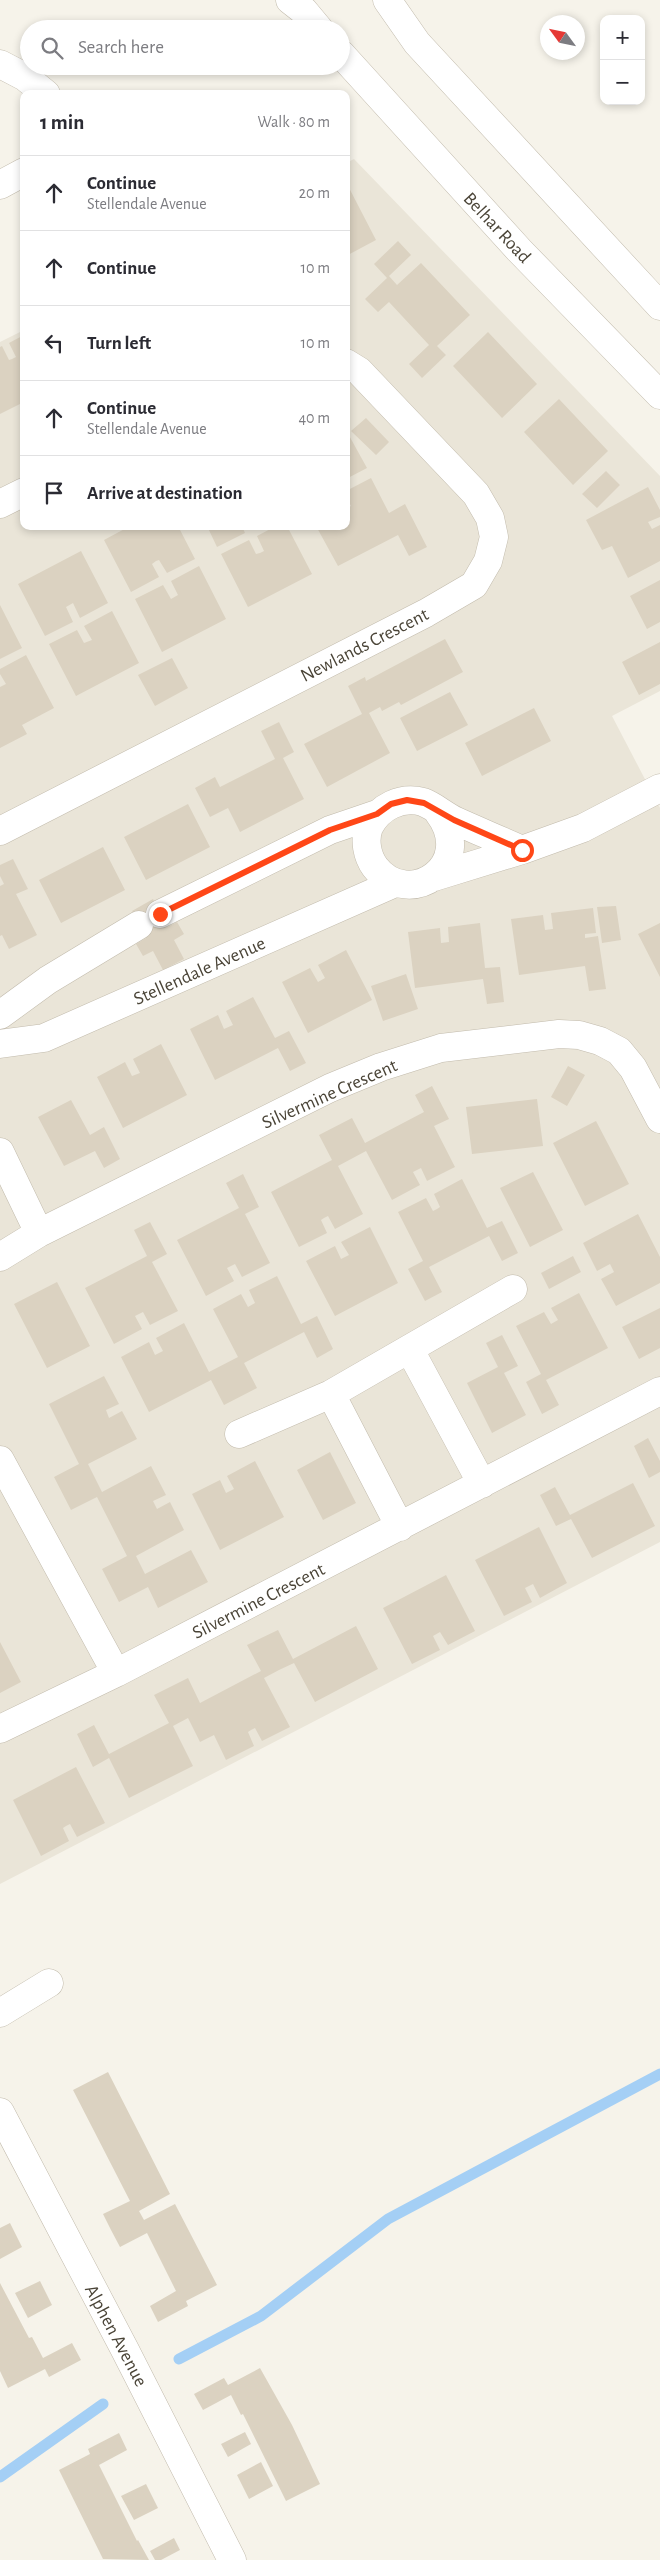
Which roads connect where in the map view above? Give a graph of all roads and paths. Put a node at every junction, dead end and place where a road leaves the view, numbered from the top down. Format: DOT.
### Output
graph roads {
  1 [pos="290,0"];
  2 [pos="387,0"];
  3 [pos="312,20"];
  4 [pos="0,64"];
  5 [pos="350,64"];
  6 [pos="20,74"];
  7 [pos="21,75"];
  8 [pos="41,90"];
  9 [pos="20,174"];
  10 [pos="0,185"];
  11 [pos="660,306"];
  12 [pos="350,366"];
  13 [pos="660,395"];
  14 [pos="20,494"];
  15 [pos="0,504"];
  16 [pos="660,788"];
  17 [pos="438,812"];
  18 [pos="377,814"];
  19 [pos="0,831"];
  20 [pos="522,850"];
  21 [pos="434,877"];
  22 [pos="395,882"];
  23 [pos="0,1015"];
  24 [pos="0,1044"];
  25 [pos="660,1119"];
  26 [pos="0,1152"];
  27 [pos="39,1232"];
  28 [pos="0,1257"];
  29 [pos="513,1289"];
  30 [pos="410,1350"];
  31 [pos="660,1392"];
  32 [pos="331,1394"];
  33 [pos="238,1434"];
  34 [pos="0,1460"];
  35 [pos="482,1484"];
  36 [pos="400,1527"];
  37 [pos="116,1673"];
  38 [pos="0,1728"];
  39 [pos="49,1983"];
  40 [pos="0,2013"];
  41 [pos="0,2112"];
  42 [pos="232,2560"];
  1 -- 3 [label="street"];
  2 -- 11 [label="street"];
  4 -- 6 [label="street"];
  5 -- 13 [label="street, Belhar Road"];
  7 -- 8 [label="street"];
  9 -- 10 [label="street"];
  12 -- 19 [label="street, Newlands Crescent"];
  14 -- 15 [label="street"];
  16 -- 20 [label="street"];
  17 -- 18 [label="street"];
  17 -- 20 [label="street"];
  17 -- 21 [label="street"];
  18 -- 22 [label="street"];
  18 -- 23 [label="street"];
  20 -- 21 [label="street"];
  21 -- 22 [label="street"];
  22 -- 24 [label="street, Stellendale Avenue"];
  25 -- 27 [label="street, Silvermine Crescent"];
  26 -- 27 [label="street"];
  27 -- 28 [label="street, Silvermine Crescent"];
  29 -- 30 [label="street"];
  30 -- 32 [label="street"];
  30 -- 35 [label="street"];
  31 -- 35 [label="street, Silvermine Crescent"];
  32 -- 33 [label="street"];
  32 -- 36 [label="street"];
  34 -- 37 [label="street"];
  35 -- 36 [label="street, Silvermine Crescent"];
  36 -- 37 [label="street, Silvermine Crescent"];
  37 -- 38 [label="street, Silvermine Crescent"];
  39 -- 40 [label="street"];
  41 -- 42 [label="street, Alphen Avenue"];
}
